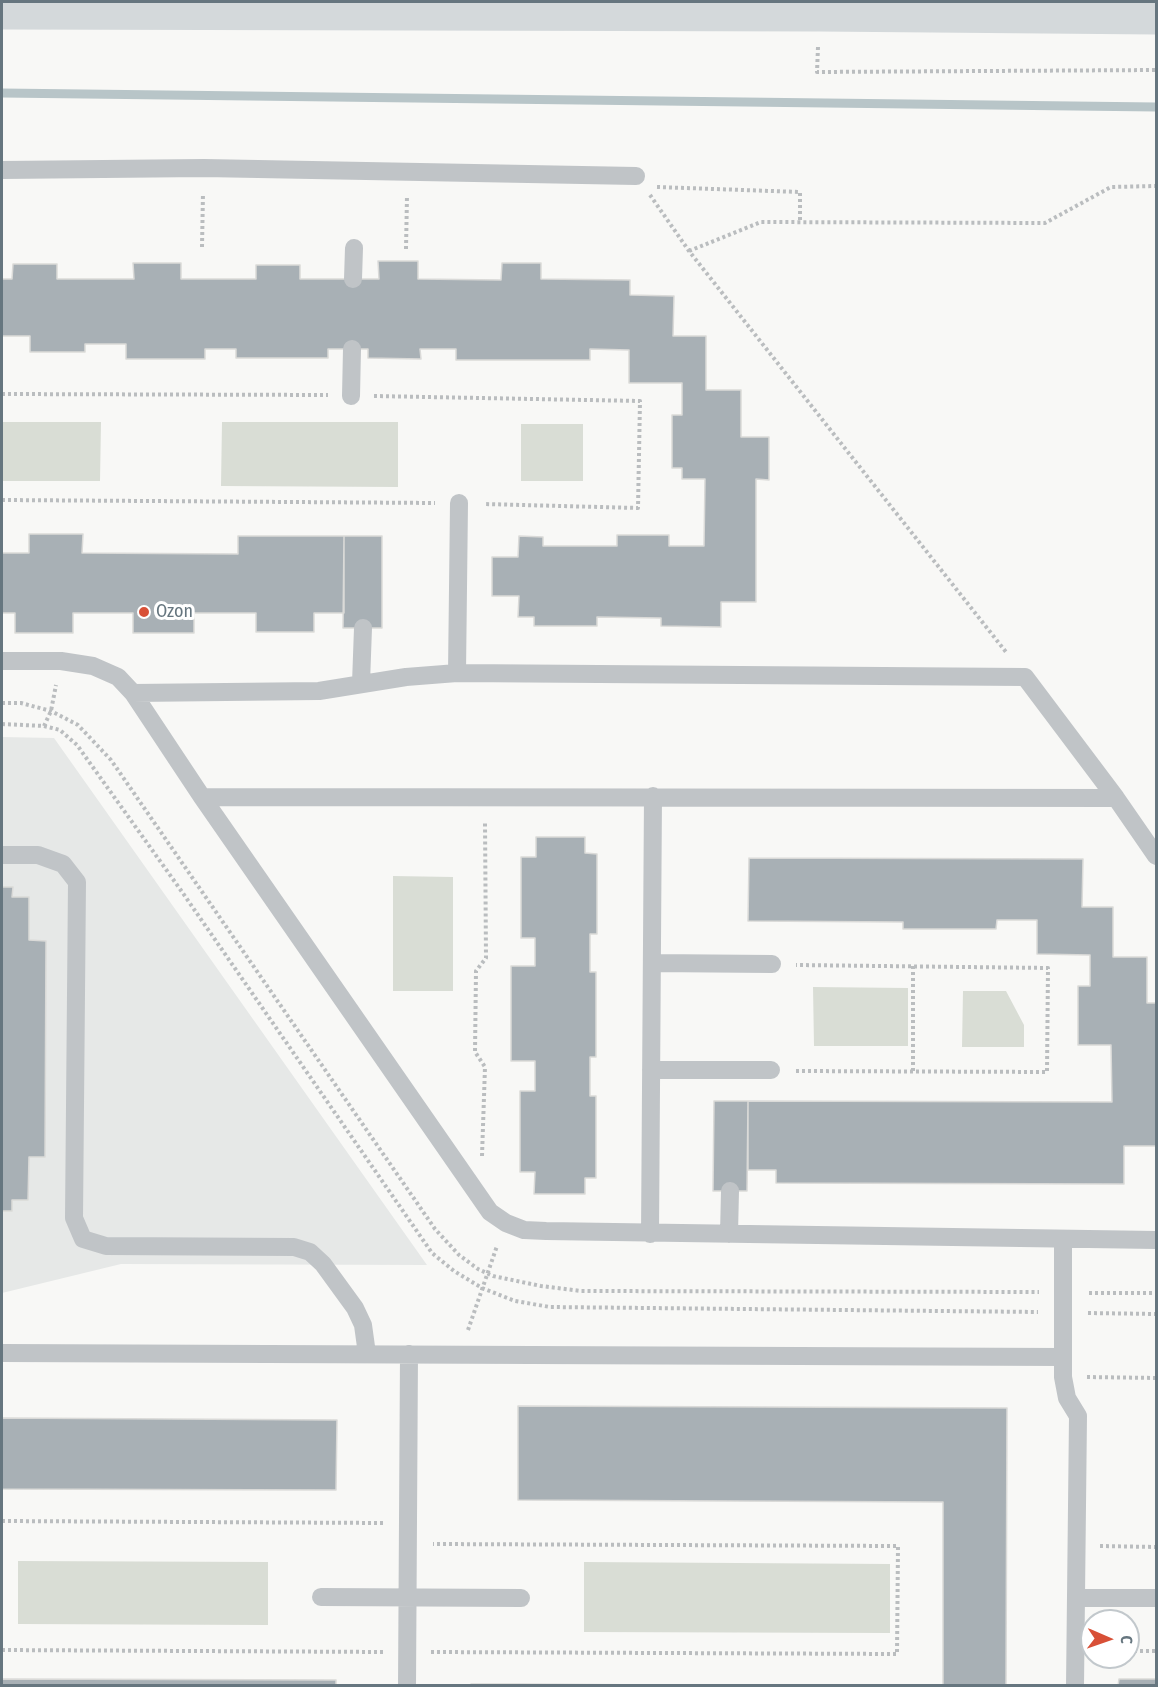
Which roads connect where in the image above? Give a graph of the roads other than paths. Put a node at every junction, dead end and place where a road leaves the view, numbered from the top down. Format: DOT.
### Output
graph roads {
  1 [pos="2,13"];
  2 [pos="1156,18"];
  3 [pos="2,171"];
  4 [pos="640,181"];
  5 [pos="354,248"];
  6 [pos="353,279"];
  7 [pos="352,349"];
  8 [pos="351,396"];
  9 [pos="459,503"];
  10 [pos="363,628"];
  11 [pos="2,661"];
  12 [pos="457,673"];
  13 [pos="361,683"];
  14 [pos="133,693"];
  15 [pos="653,796"];
  16 [pos="202,797"];
  17 [pos="1116,798"];
  18 [pos="2,855"];
  19 [pos="1156,856"];
  20 [pos="652,963"];
  21 [pos="772,964"];
  22 [pos="651,1070"];
  23 [pos="771,1071"];
  24 [pos="730,1191"];
  25 [pos="650,1234"];
  26 [pos="729,1234"];
  27 [pos="1063,1240"];
  28 [pos="1156,1240"];
  29 [pos="2,1353"];
  30 [pos="367,1354"];
  31 [pos="409,1354"];
  32 [pos="1063,1357"];
  33 [pos="321,1597"];
  34 [pos="408,1597"];
  35 [pos="521,1598"];
  36 [pos="1076,1598"];
  37 [pos="1156,1598"];
  38 [pos="407,1686"];
  39 [pos="1075,1686"];
  1 -- 2 [label="street"];
  3 -- 4 [label="lane"];
  5 -- 6 [label="lane"];
  7 -- 8 [label="lane"];
  9 -- 12 [label="lane"];
  10 -- 13 [label="lane"];
  11 -- 14 [label="lane"];
  12 -- 13 [label="lane"];
  12 -- 17 [label="lane"];
  13 -- 14 [label="lane"];
  14 -- 16 [label="lane"];
  15 -- 16 [label="lane"];
  15 -- 17 [label="lane"];
  15 -- 20 [label="lane"];
  16 -- 25 [label="lane"];
  17 -- 19 [label="lane"];
  18 -- 30 [label="lane"];
  20 -- 21 [label="lane"];
  20 -- 22 [label="lane"];
  22 -- 23 [label="lane"];
  22 -- 25 [label="lane"];
  24 -- 26 [label="lane"];
  25 -- 26 [label="lane"];
  26 -- 27 [label="lane"];
  27 -- 28 [label="lane"];
  27 -- 32 [label="lane"];
  29 -- 30 [label="lane"];
  30 -- 31 [label="lane"];
  31 -- 32 [label="lane"];
  31 -- 34 [label="lane"];
  32 -- 36 [label="lane"];
  33 -- 34 [label="lane"];
  34 -- 35 [label="lane"];
  34 -- 38 [label="lane"];
  36 -- 37 [label="lane"];
  36 -- 39 [label="lane"];
}
